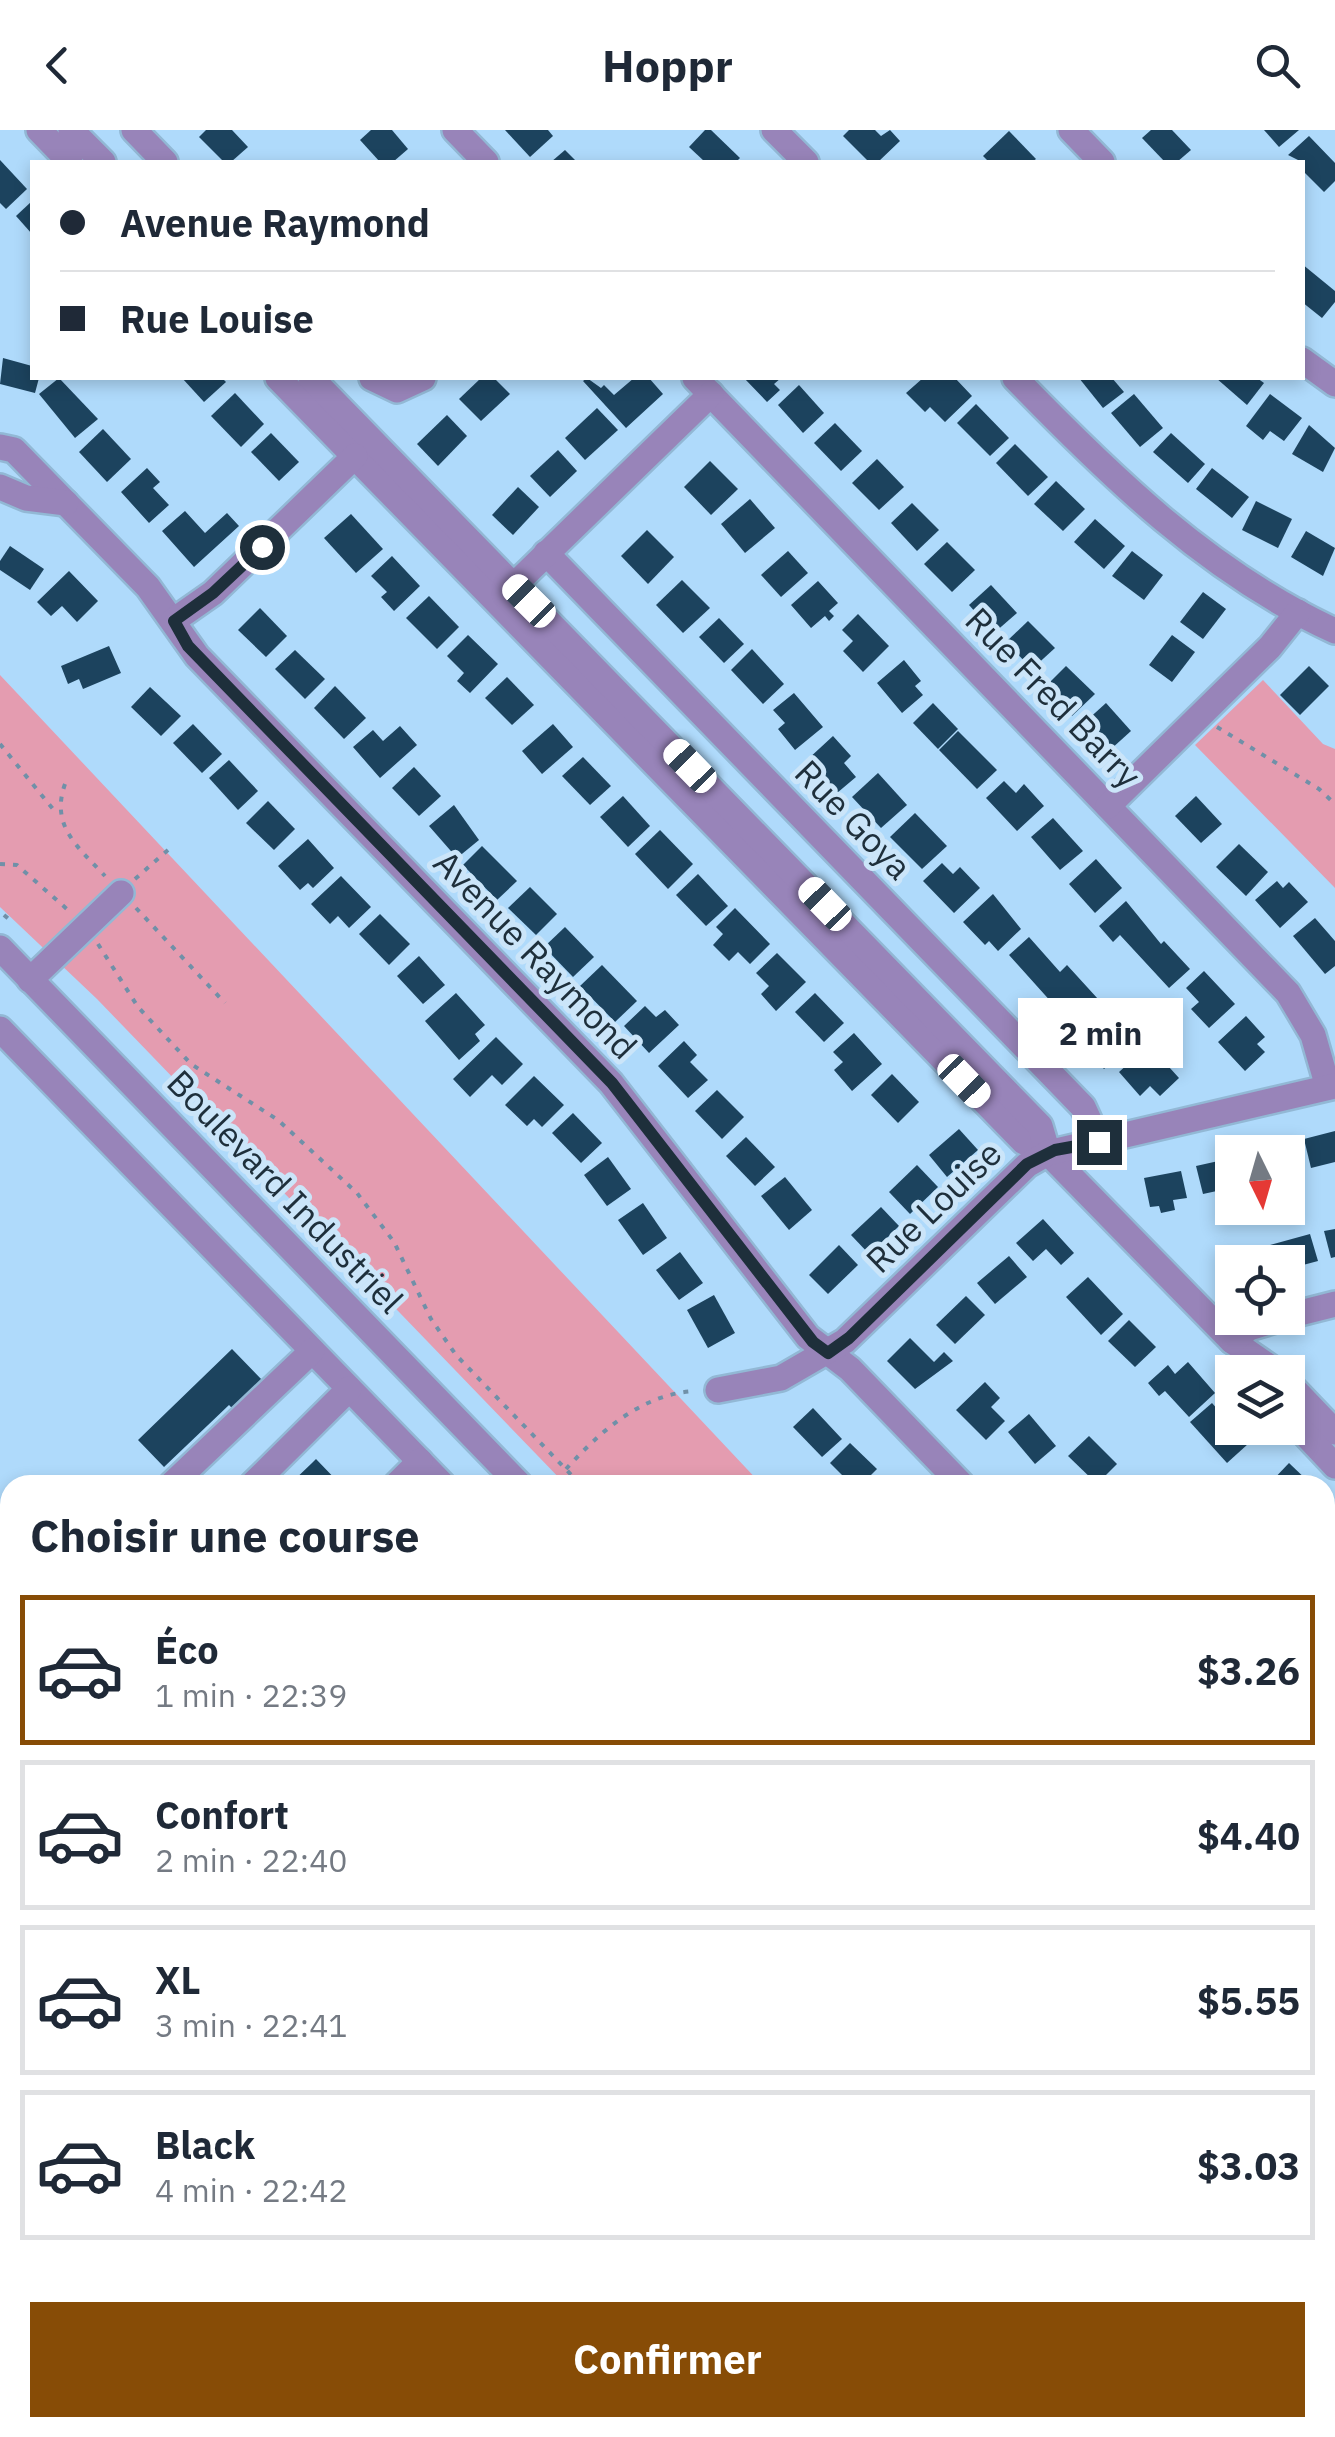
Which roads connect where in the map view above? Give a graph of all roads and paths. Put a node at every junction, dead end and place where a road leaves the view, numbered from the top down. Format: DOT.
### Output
graph roads {
  1 [pos="39,130"];
  2 [pos="71,130"];
  3 [pos="134,130"];
  4 [pos="454,130"];
  5 [pos="774,130"];
  6 [pos="1071,130"];
  7 [pos="68,160"];
  8 [pos="101,160"];
  9 [pos="163,160"];
  10 [pos="484,160"];
  11 [pos="804,160"];
  12 [pos="1100,160"];
  13 [pos="1305,362"];
  14 [pos="280,380"];
  15 [pos="314,380"];
  16 [pos="376,380"];
  17 [pos="418,380"];
  18 [pos="1017,380"];
  19 [pos="1335,384"];
  20 [pos="703,386"];
  21 [pos="0,447"];
  22 [pos="356,456"];
  23 [pos="0,487"];
  24 [pos="66,503"];
  25 [pos="546,553"];
  26 [pos="506,594"];
  27 [pos="1298,612"];
  28 [pos="174,621"];
  29 [pos="1335,631"];
  30 [pos="1213,724"];
  31 [pos="0,744"];
  32 [pos="1335,804"];
  33 [pos="1108,806"];
  34 [pos="60,821"];
  35 [pos="168,850"];
  36 [pos="0,864"];
  37 [pos="122,894"];
  38 [pos="2,913"];
  39 [pos="72,914"];
  40 [pos="11,921"];
  41 [pos="92,936"];
  42 [pos="0,948"];
  43 [pos="30,980"];
  44 [pos="0,1029"];
  45 [pos="1332,1086"];
  46 [pos="1099,1142"];
  47 [pos="1048,1152"];
  48 [pos="1335,1304"];
  49 [pos="1305,1312"];
  50 [pos="1240,1335"];
  51 [pos="1232,1341"];
  52 [pos="312,1351"];
  53 [pos="828,1353"];
  54 [pos="1239,1355"];
  55 [pos="1252,1355"];
  56 [pos="349,1389"];
  57 [pos="718,1390"];
  58 [pos="683,1392"];
  59 [pos="1305,1401"];
  60 [pos="1335,1432"];
  61 [pos="1305,1434"];
  62 [pos="420,1461"];
  63 [pos="1335,1466"];
  64 [pos="566,1469"];
  65 [pos="182,1475"];
  66 [pos="262,1475"];
  67 [pos="406,1475"];
  68 [pos="433,1475"];
  69 [pos="510,1475"];
  70 [pos="572,1475"];
  71 [pos="952,1475"];
  1 -- 7 [label="street"];
  2 -- 8 [label="street"];
  3 -- 9 [label="street"];
  4 -- 10 [label="street"];
  5 -- 11 [label="street"];
  6 -- 12 [label="street"];
  13 -- 19 [label="street"];
  14 -- 22 [label="street"];
  15 -- 26 [label="street"];
  16 -- 17 [label="street"];
  18 -- 27 [label="street"];
  20 -- 25 [label="street"];
  20 -- 33 [label="street, Rue Fred Barry"];
  21 -- 24 [label="street, Avenue Raymond"];
  22 -- 26 [label="street"];
  22 -- 28 [label="street"];
  23 -- 24 [label="street"];
  24 -- 28 [label="street, Avenue Raymond"];
  25 -- 26 [label="street"];
  25 -- 46 [label="street, Rue Goya"];
  26 -- 47 [label="street"];
  27 -- 29 [label="street"];
  27 -- 33 [label="street"];
  28 -- 53 [label="street, Avenue Raymond"];
  30 -- 32 [label="path"];
  31 -- 34 [label="path"];
  33 -- 45 [label="street, Rue Fred Barry"];
  35 -- 37 [label="path"];
  36 -- 39 [label="path"];
  37 -- 43 [label="street"];
  38 -- 40 [label="path"];
  41 -- 64 [label="path, Boulevard Industriel"];
  42 -- 43 [label="street, Boulevard Industriel"];
  43 -- 69 [label="street, Boulevard Industriel"];
  44 -- 52 [label="street"];
  45 -- 46 [label="street, Rue Louise"];
  46 -- 47 [label="street, Rue Louise"];
  47 -- 51 [label="street"];
  47 -- 53 [label="street, Rue Louise"];
  48 -- 49 [label="street"];
  50 -- 51 [label="street"];
  51 -- 54 [label="street"];
  51 -- 55 [label="street"];
  52 -- 56 [label="street"];
  52 -- 65 [label="street"];
  53 -- 57 [label="street, Rue Louise"];
  53 -- 71 [label="street, Avenue Raymond"];
  56 -- 62 [label="street"];
  56 -- 66 [label="street"];
  58 -- 64 [label="path"];
  59 -- 60 [label="street"];
  61 -- 63 [label="street"];
  62 -- 67 [label="street"];
  62 -- 68 [label="street"];
  64 -- 70 [label="path, Boulevard Industriel"];
}
